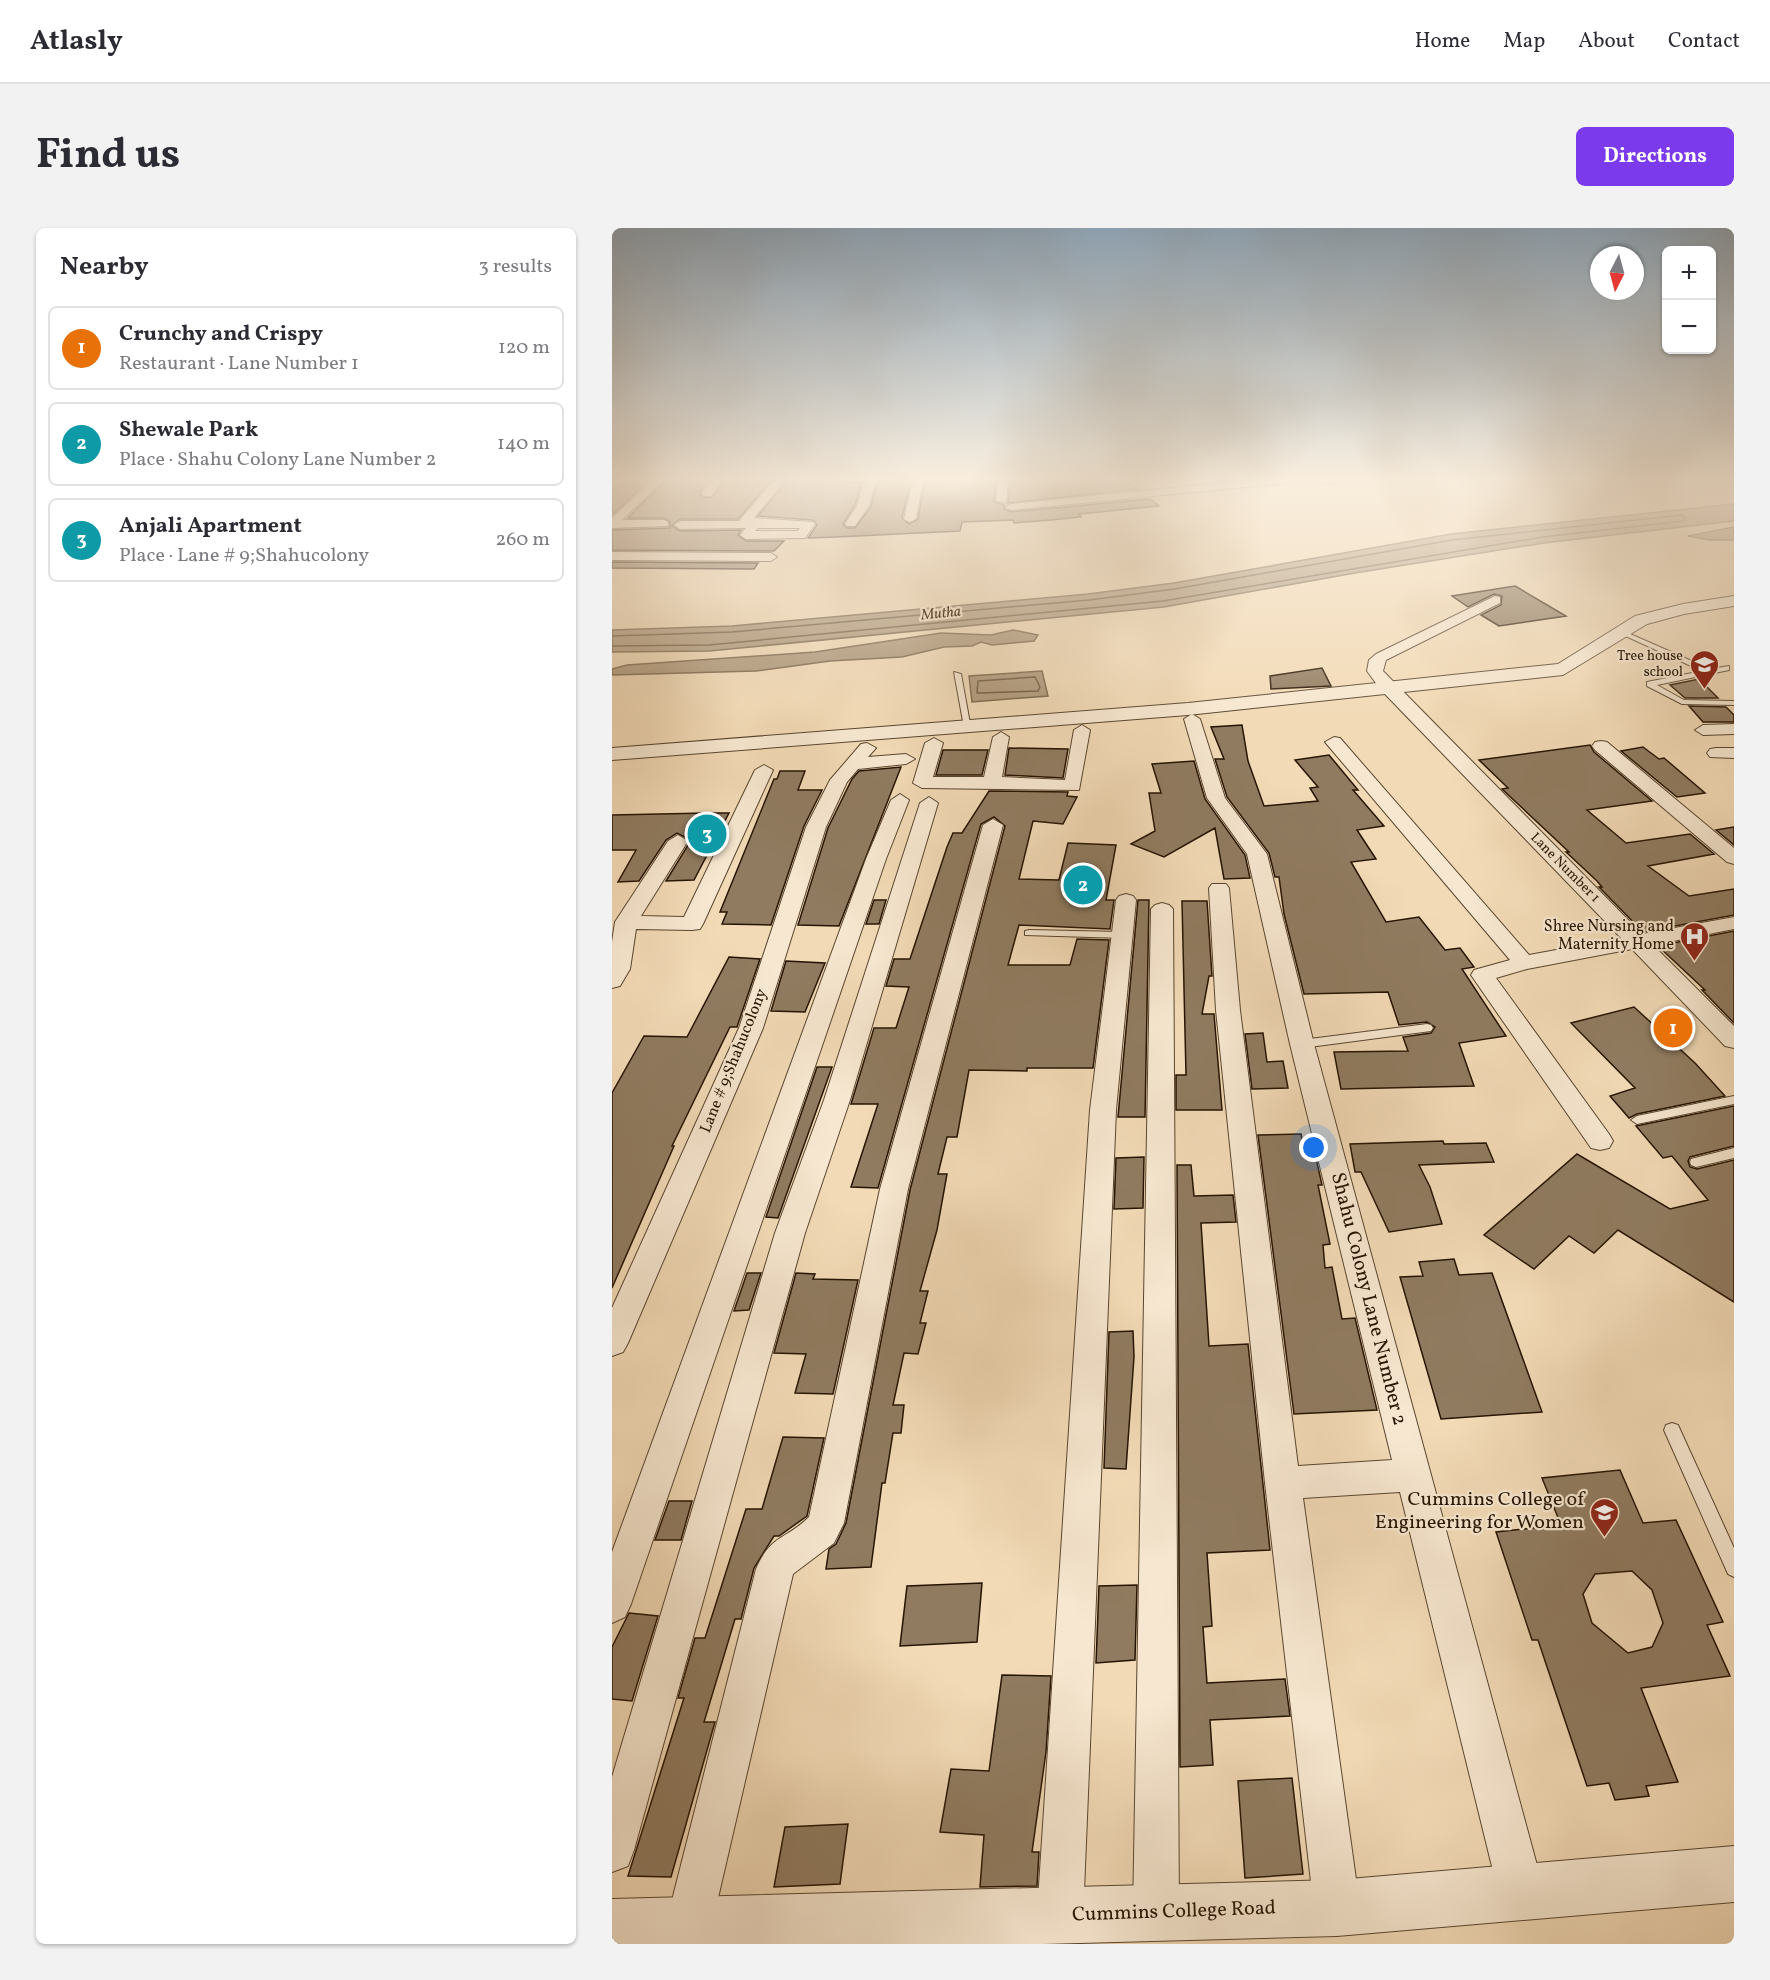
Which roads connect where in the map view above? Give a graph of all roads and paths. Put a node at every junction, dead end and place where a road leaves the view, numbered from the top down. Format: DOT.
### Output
graph roads {
  1 [pos="1495,600"];
  2 [pos="1734,601"];
  3 [pos="1734,612"];
  4 [pos="1621,632"];
  5 [pos="1642,640"];
  6 [pos="1626,652"];
  7 [pos="1726,668"];
  8 [pos="1596,669"];
  9 [pos="1708,671"];
  10 [pos="957,674"];
  11 [pos="1392,692"];
  12 [pos="1734,703"];
  13 [pos="1192,719"];
  14 [pos="968,727"];
  15 [pos="1734,729"];
  16 [pos="1082,730"];
  17 [pos="1703,730"];
  18 [pos="1001,737"];
  19 [pos="934,742"];
  20 [pos="1334,742"];
  21 [pos="1601,746"];
  22 [pos="1716,753"];
  23 [pos="1734,753"];
  24 [pos="612,754"];
  25 [pos="860,756"];
  26 [pos="906,759"];
  27 [pos="612,766"];
  28 [pos="764,770"];
  29 [pos="992,782"];
  30 [pos="993,825"];
  31 [pos="678,841"];
  32 [pos="1734,858"];
  33 [pos="1219,888"];
  34 [pos="1126,900"];
  35 [pos="1162,909"];
  36 [pos="626,922"];
  37 [pos="1734,923"];
  38 [pos="1029,933"];
  39 [pos="1123,935"];
  40 [pos="1639,943"];
  41 [pos="1524,963"];
  42 [pos="612,981"];
  43 [pos="1426,1028"];
  44 [pos="1734,1040"];
  45 [pos="1302,1044"];
  46 [pos="1734,1100"];
  47 [pos="1637,1120"];
  48 [pos="1600,1141"];
  49 [pos="1734,1153"];
  50 [pos="1696,1162"];
  51 [pos="612,1343"];
  52 [pos="1672,1430"];
  53 [pos="1414,1475"];
  54 [pos="1283,1483"];
  55 [pos="1734,1568"];
  56 [pos="612,1604"];
  57 [pos="612,1850"];
  58 [pos="1734,1874"];
  59 [pos="1521,1890"];
  60 [pos="1337,1908"];
  61 [pos="1156,1913"];
  62 [pos="1060,1916"];
  63 [pos="689,1924"];
  64 [pos="625,1932"];
  1 -- 11 [label="street"];
  2 -- 4 [label="street"];
  3 -- 5 [label="street"];
  4 -- 5 [label="lane"];
  4 -- 11 [label="street"];
  5 -- 6 [label="street"];
  5 -- 9 [label="lane"];
  7 -- 9 [label="lane"];
  8 -- 11 [label="street"];
  9 -- 12 [label="lane"];
  10 -- 14 [label="lane"];
  11 -- 13 [label="street"];
  11 -- 14 [label="street"];
  11 -- 40 [label="street, Lane Number 1"];
  13 -- 16 [label="street"];
  13 -- 45 [label="street, Shahu Colony Lane Number 2"];
  14 -- 24 [label="street"];
  15 -- 17 [label="street"];
  16 -- 18 [label="street"];
  16 -- 29 [label="street"];
  18 -- 19 [label="street"];
  18 -- 29 [label="street"];
  19 -- 25 [label="street"];
  19 -- 29 [label="street"];
  20 -- 41 [label="street"];
  21 -- 32 [label="street"];
  22 -- 23 [label="street"];
  25 -- 26 [label="street"];
  25 -- 27 [label="street"];
  25 -- 51 [label="street, Lane # 9;Shahucolony"];
  28 -- 36 [label="street"];
  30 -- 63 [label="street"];
  31 -- 36 [label="street"];
  33 -- 54 [label="street"];
  34 -- 39 [label="street"];
  35 -- 61 [label="street"];
  36 -- 42 [label="street"];
  37 -- 40 [label="street"];
  38 -- 39 [label="lane"];
  39 -- 62 [label="street"];
  40 -- 41 [label="street"];
  40 -- 44 [label="street, Lane Number 1"];
  41 -- 48 [label="street"];
  43 -- 45 [label="lane"];
  45 -- 53 [label="street, Shahu Colony Lane Number 2"];
  46 -- 47 [label="lane"];
  49 -- 50 [label="lane"];
  52 -- 55 [label="lane"];
  53 -- 54 [label="street"];
  53 -- 59 [label="street, Shahu Colony Lane Number 2"];
  54 -- 60 [label="street"];
  56 -- 57 [label="street"];
  58 -- 59 [label="street, Cummins College Road"];
  59 -- 60 [label="street, Cummins College Road"];
  60 -- 61 [label="street, Cummins College Road"];
  61 -- 62 [label="street, Cummins College Road"];
  62 -- 63 [label="street, Cummins College Road"];
  63 -- 64 [label="street, Cummins College Road"];
}
